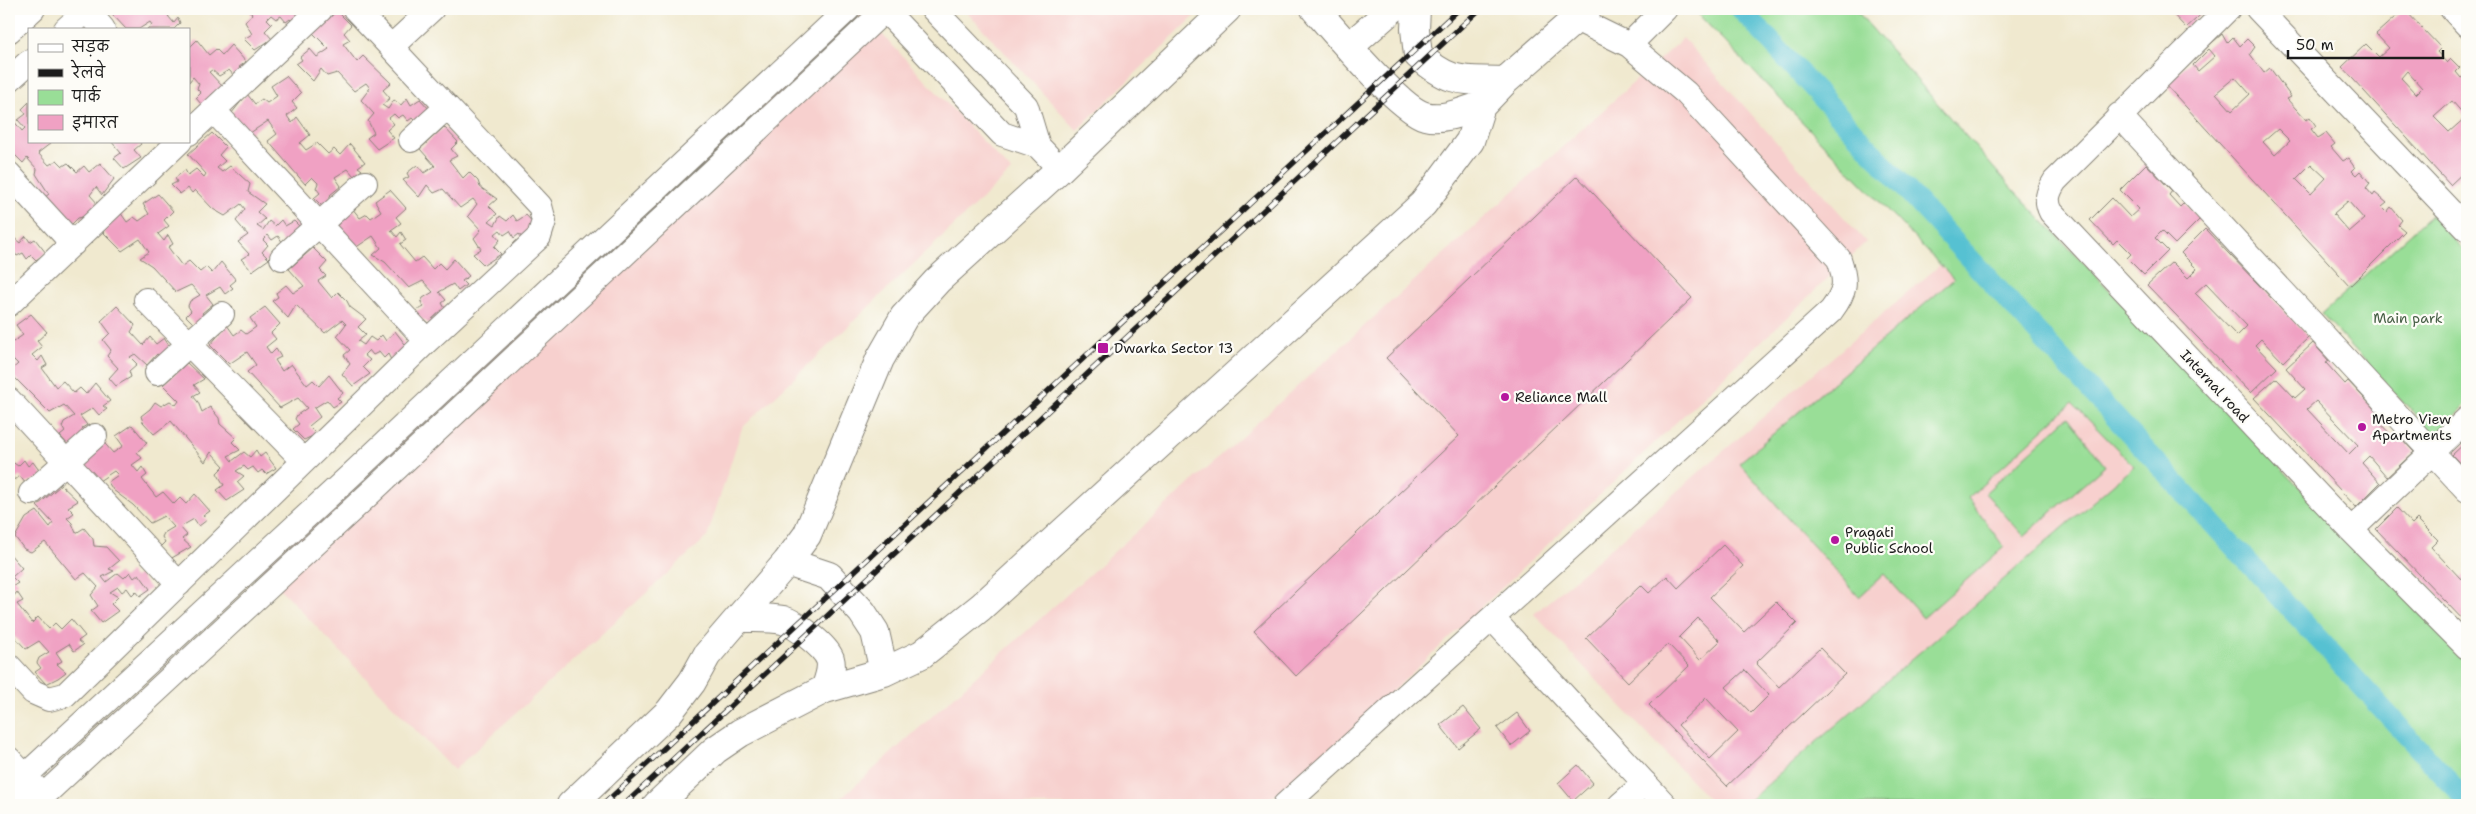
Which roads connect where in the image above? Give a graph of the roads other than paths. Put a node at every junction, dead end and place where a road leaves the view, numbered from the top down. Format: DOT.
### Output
graph roads {
  1 [pos="33,9"];
  2 [pos="87,9"];
  3 [pos="320,9"];
  4 [pos="354,9"];
  5 [pos="432,9"];
  6 [pos="848,9"];
  7 [pos="885,9"];
  8 [pos="933,9"];
  9 [pos="1227,9"];
  10 [pos="1315,9"];
  11 [pos="1392,9"];
  12 [pos="1416,9"];
  13 [pos="1665,9"];
  14 [pos="2228,9"];
  15 [pos="2258,9"];
  16 [pos="2452,9"];
  17 [pos="1582,14"];
  18 [pos="2467,25"];
  19 [pos="67,28"];
  20 [pos="102,28"];
  21 [pos="9,31"];
  22 [pos="1629,45"];
  23 [pos="391,47"];
  24 [pos="1349,47"];
  25 [pos="28,63"];
  26 [pos="9,80"];
  27 [pos="1506,81"];
  28 [pos="1481,106"];
  29 [pos="447,107"];
  30 [pos="214,111"];
  31 [pos="2119,115"];
  32 [pos="190,131"];
  33 [pos="411,140"];
  34 [pos="178,142"];
  35 [pos="1038,146"];
  36 [pos="1060,169"];
  37 [pos="9,174"];
  38 [pos="365,183"];
  39 [pos="319,225"];
  40 [pos="2467,229"];
  41 [pos="73,244"];
  42 [pos="282,258"];
  43 [pos="146,300"];
  44 [pos="9,304"];
  45 [pos="222,314"];
  46 [pos="427,341"];
  47 [pos="190,344"];
  48 [pos="157,373"];
  49 [pos="9,400"];
  50 [pos="2467,419"];
  51 [pos="95,436"];
  52 [pos="2430,452"];
  53 [pos="304,461"];
  54 [pos="66,462"];
  55 [pos="2467,490"];
  56 [pos="32,493"];
  57 [pos="2351,530"];
  58 [pos="787,562"];
  59 [pos="179,584"];
  60 [pos="740,618"];
  61 [pos="1492,618"];
  62 [pos="2467,647"];
  63 [pos="9,666"];
  64 [pos="884,672"];
  65 [pos="825,690"];
  66 [pos="9,759"];
  67 [pos="17,782"];
  68 [pos="1645,783"];
  69 [pos="39,802"];
  70 [pos="571,805"];
  71 [pos="657,805"];
  72 [pos="1284,805"];
  73 [pos="1620,805"];
  74 [pos="1665,805"];
  1 -- 21 [label="street"];
  2 -- 19 [label="street"];
  2 -- 20 [label="street"];
  3 -- 30 [label="street"];
  4 -- 23 [label="street"];
  5 -- 23 [label="street"];
  6 -- 67 [label="street"];
  7 -- 35 [label="street"];
  7 -- 69 [label="street"];
  8 -- 35 [label="street"];
  9 -- 36 [label="street"];
  10 -- 24 [label="street"];
  11 -- 24 [label="street"];
  12 -- 27 [label="street"];
  13 -- 22 [label="street"];
  14 -- 31 [label="street, Internal road"];
  15 -- 40 [label="street"];
  16 -- 18 [label="street"];
  17 -- 22 [label="street"];
  17 -- 27 [label="street"];
  22 -- 61 [label="street"];
  23 -- 29 [label="street"];
  24 -- 28 [label="street"];
  25 -- 26 [label="street"];
  27 -- 28 [label="street"];
  28 -- 64 [label="street"];
  29 -- 33 [label="street"];
  29 -- 46 [label="street"];
  30 -- 32 [label="street"];
  30 -- 39 [label="street"];
  31 -- 52 [label="street"];
  31 -- 57 [label="street, Internal road"];
  34 -- 41 [label="street"];
  35 -- 36 [label="street"];
  36 -- 58 [label="street"];
  37 -- 41 [label="street"];
  38 -- 39 [label="street"];
  39 -- 42 [label="street"];
  39 -- 46 [label="street"];
  41 -- 44 [label="street"];
  43 -- 47 [label="street"];
  45 -- 47 [label="street"];
  46 -- 53 [label="street"];
  47 -- 48 [label="street"];
  47 -- 53 [label="street"];
  49 -- 54 [label="street"];
  50 -- 52 [label="street"];
  51 -- 54 [label="street"];
  52 -- 55 [label="street"];
  52 -- 57 [label="street"];
  53 -- 59 [label="street"];
  54 -- 56 [label="street"];
  54 -- 59 [label="street"];
  57 -- 62 [label="street, Internal road"];
  58 -- 60 [label="street"];
  58 -- 64 [label="street"];
  59 -- 63 [label="street"];
  60 -- 65 [label="street"];
  60 -- 70 [label="street"];
  61 -- 68 [label="street"];
  61 -- 72 [label="street"];
  64 -- 65 [label="street"];
  65 -- 71 [label="street"];
  66 -- 67 [label="street"];
  67 -- 69 [label="street"];
  68 -- 73 [label="street"];
  68 -- 74 [label="street"];
}
